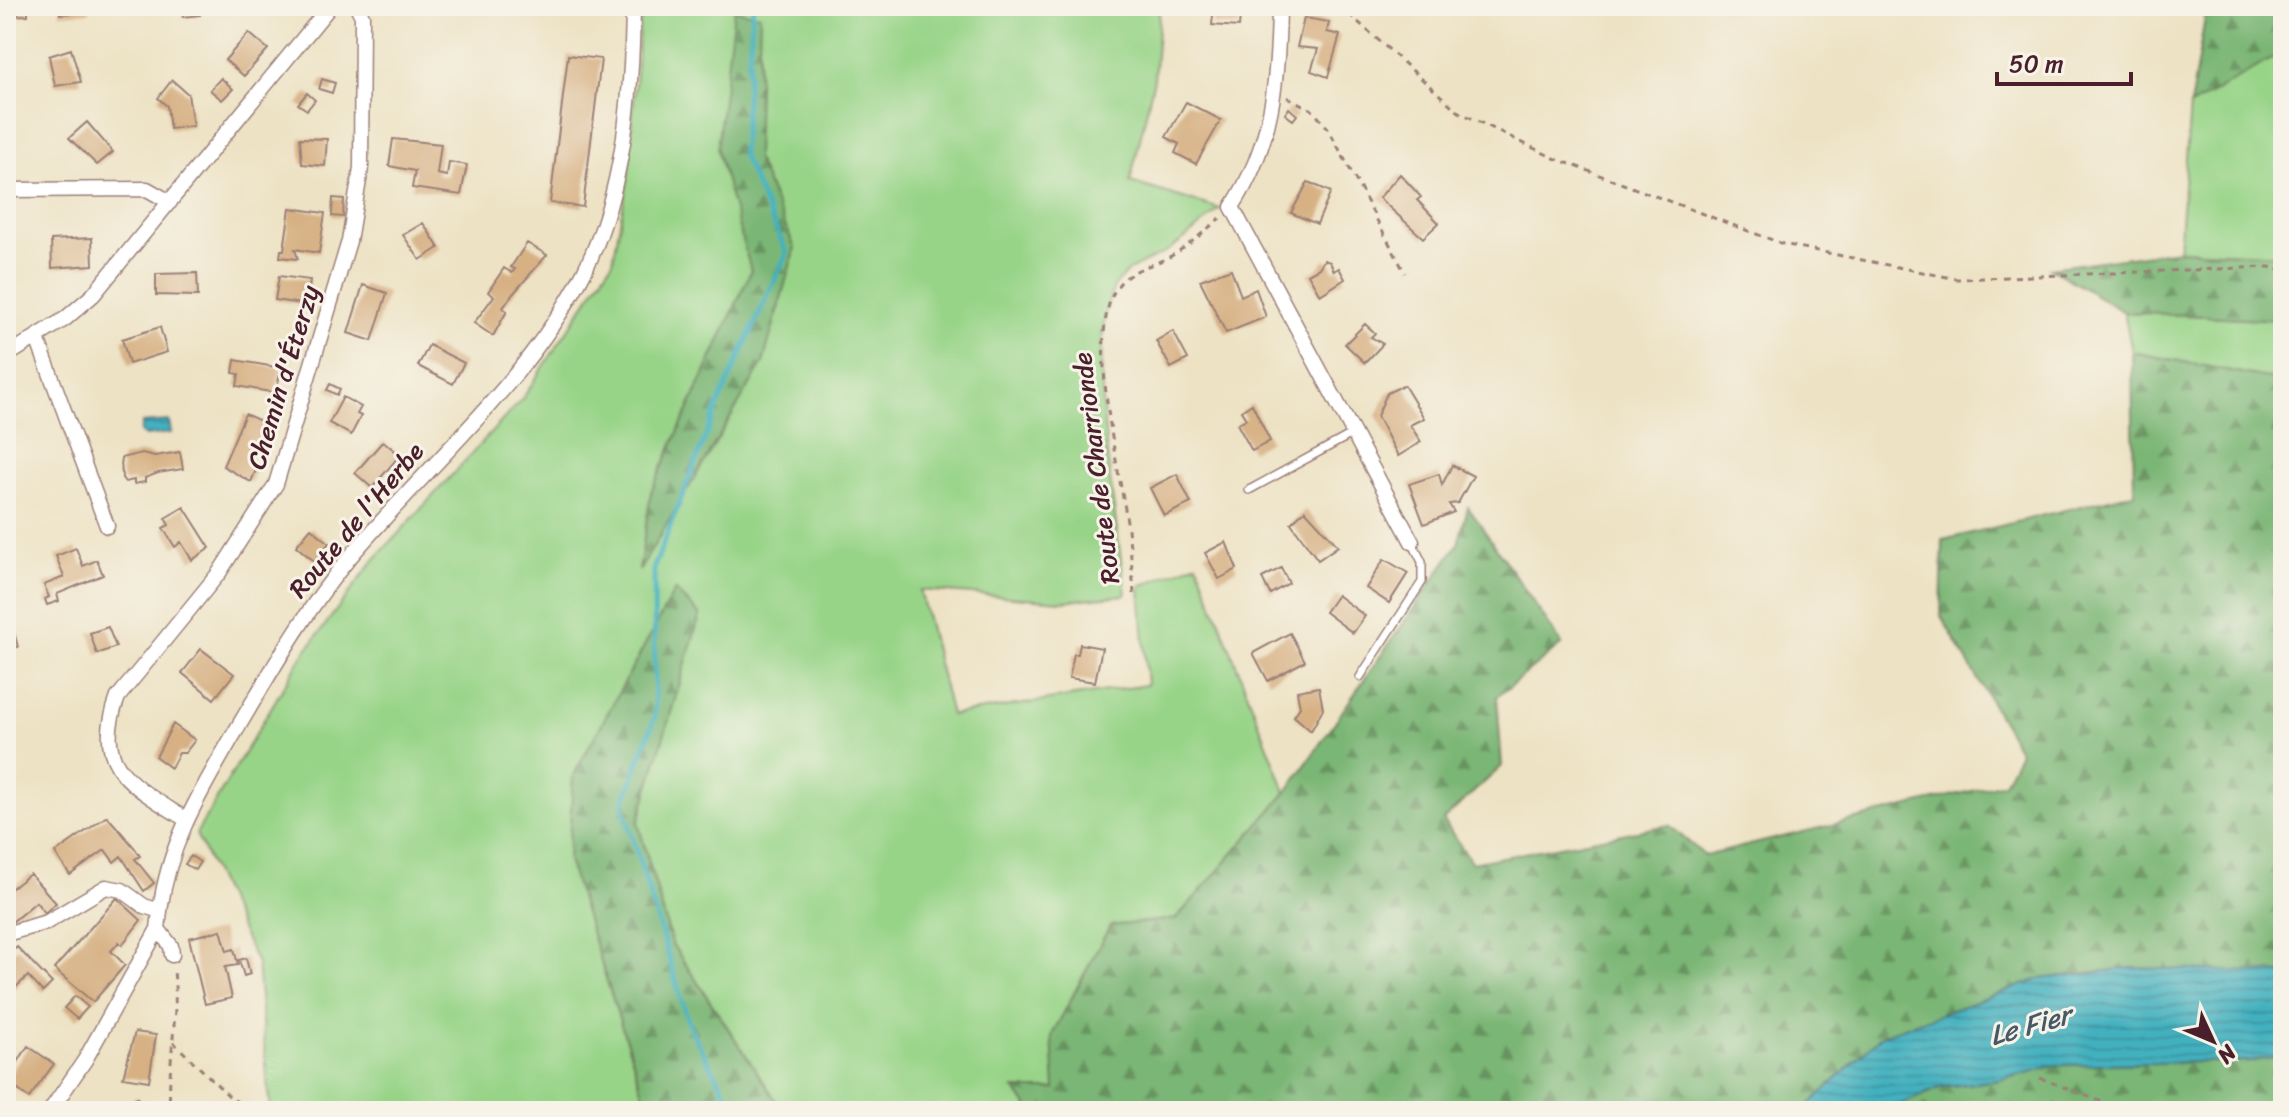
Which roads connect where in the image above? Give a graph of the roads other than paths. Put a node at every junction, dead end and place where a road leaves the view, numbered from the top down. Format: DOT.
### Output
graph roads {
  1 [pos="330,6"];
  2 [pos="357,6"];
  3 [pos="633,6"];
  4 [pos="1279,6"];
  5 [pos="6,190"];
  6 [pos="170,202"];
  7 [pos="37,338"];
  8 [pos="6,356"];
  9 [pos="1352,434"];
  10 [pos="1249,490"];
  11 [pos="107,526"];
  12 [pos="1412,542"];
  13 [pos="1360,677"];
  14 [pos="185,819"];
  15 [pos="160,911"];
  16 [pos="158,929"];
  17 [pos="6,934"];
  18 [pos="172,955"];
  19 [pos="50,1111"];
  1 -- 6 [label="street"];
  2 -- 14 [label="street, Chemin d'Éterzy"];
  3 -- 14 [label="street, Route de l'Herbe"];
  4 -- 9 [label="street"];
  5 -- 6 [label="street"];
  6 -- 7 [label="street"];
  7 -- 8 [label="street"];
  7 -- 11 [label="street"];
  9 -- 10 [label="lane"];
  9 -- 12 [label="street"];
  12 -- 13 [label="lane"];
  14 -- 15 [label="street, Route de l'Herbe"];
  15 -- 16 [label="street, Route de l'Herbe"];
  15 -- 17 [label="street"];
  16 -- 18 [label="street"];
  16 -- 19 [label="street"];
}
